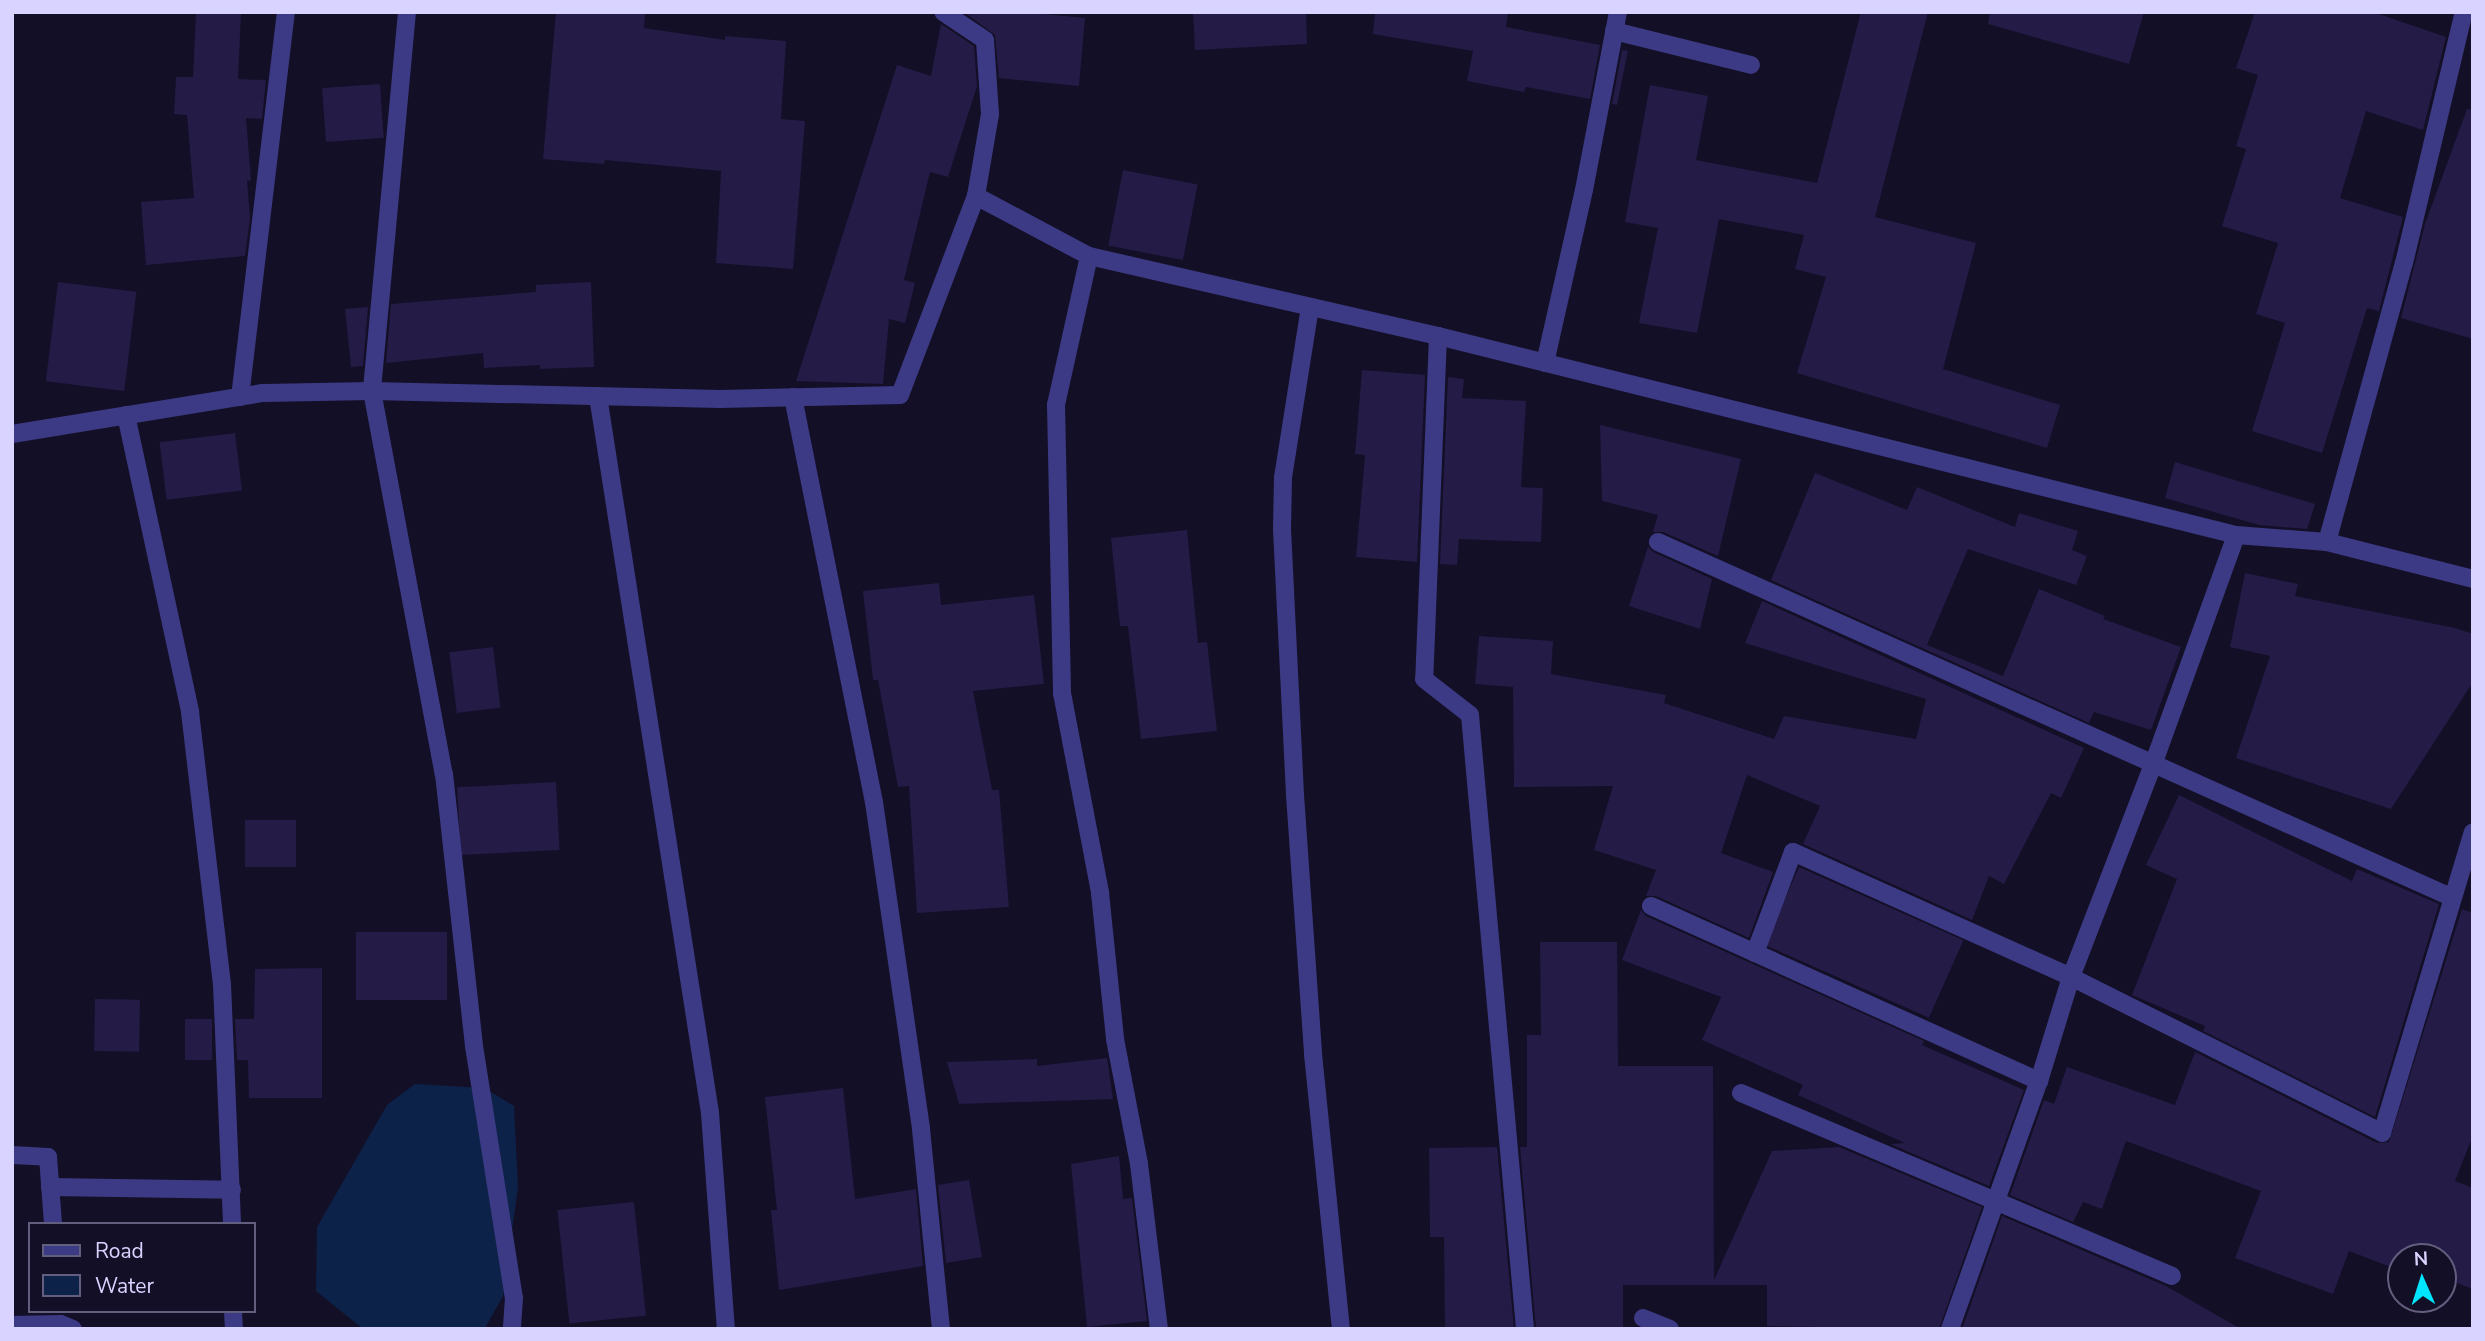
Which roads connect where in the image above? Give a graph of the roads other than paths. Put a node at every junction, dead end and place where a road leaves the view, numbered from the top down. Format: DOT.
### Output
graph roads {
  1 [pos="286,12"];
  2 [pos="407,12"];
  3 [pos="943,12"];
  4 [pos="1618,12"];
  5 [pos="2465,12"];
  6 [pos="1615,31"];
  7 [pos="1751,65"];
  8 [pos="976,195"];
  9 [pos="1089,256"];
  10 [pos="1310,307"];
  11 [pos="1438,335"];
  12 [pos="1545,363"];
  13 [pos="372,391"];
  14 [pos="597,396"];
  15 [pos="240,397"];
  16 [pos="793,397"];
  17 [pos="126,415"];
  18 [pos="12,433"];
  19 [pos="2236,535"];
  20 [pos="1658,542"];
  21 [pos="2327,542"];
  22 [pos="2473,579"];
  23 [pos="2154,762"];
  24 [pos="2473,832"];
  25 [pos="2451,897"];
  26 [pos="1651,906"];
  27 [pos="1755,953"];
  28 [pos="2071,977"];
  29 [pos="2039,1081"];
  30 [pos="1741,1093"];
  31 [pos="12,1155"];
  32 [pos="50,1186"];
  33 [pos="232,1190"];
  34 [pos="1996,1203"];
  35 [pos="53,1222"];
  36 [pos="232,1222"];
  37 [pos="2172,1276"];
  38 [pos="1643,1318"];
  39 [pos="65,1321"];
  40 [pos="12,1325"];
  41 [pos="512,1329"];
  42 [pos="726,1329"];
  43 [pos="941,1329"];
  44 [pos="1159,1329"];
  45 [pos="1340,1329"];
  46 [pos="1525,1329"];
  47 [pos="1670,1329"];
  48 [pos="1950,1329"];
  1 -- 15 [label="street"];
  2 -- 13 [label="street"];
  3 -- 8 [label="street"];
  4 -- 6 [label="street"];
  5 -- 21 [label="street"];
  6 -- 7 [label="street"];
  6 -- 12 [label="street"];
  8 -- 9 [label="street"];
  8 -- 16 [label="street"];
  9 -- 10 [label="street"];
  9 -- 44 [label="street"];
  10 -- 11 [label="street"];
  10 -- 45 [label="street"];
  11 -- 12 [label="street"];
  11 -- 46 [label="street"];
  12 -- 19 [label="street"];
  13 -- 14 [label="street"];
  13 -- 15 [label="street"];
  13 -- 41 [label="street"];
  14 -- 16 [label="street"];
  14 -- 42 [label="street"];
  15 -- 17 [label="street"];
  16 -- 43 [label="street"];
  17 -- 18 [label="street"];
  17 -- 33 [label="street"];
  19 -- 21 [label="street"];
  19 -- 23 [label="street"];
  20 -- 23 [label="street"];
  21 -- 22 [label="street"];
  23 -- 25 [label="street"];
  23 -- 28 [label="street"];
  24 -- 25 [label="street"];
  25 -- 28 [label="street"];
  26 -- 27 [label="street"];
  27 -- 28 [label="street"];
  27 -- 29 [label="street"];
  28 -- 29 [label="street"];
  29 -- 34 [label="street"];
  30 -- 34 [label="street"];
  31 -- 32 [label="street"];
  32 -- 33 [label="street"];
  32 -- 35 [label="street"];
  33 -- 36 [label="street"];
  34 -- 37 [label="street"];
  34 -- 48 [label="street"];
  38 -- 47 [label="street"];
  39 -- 40 [label="street"];
}
